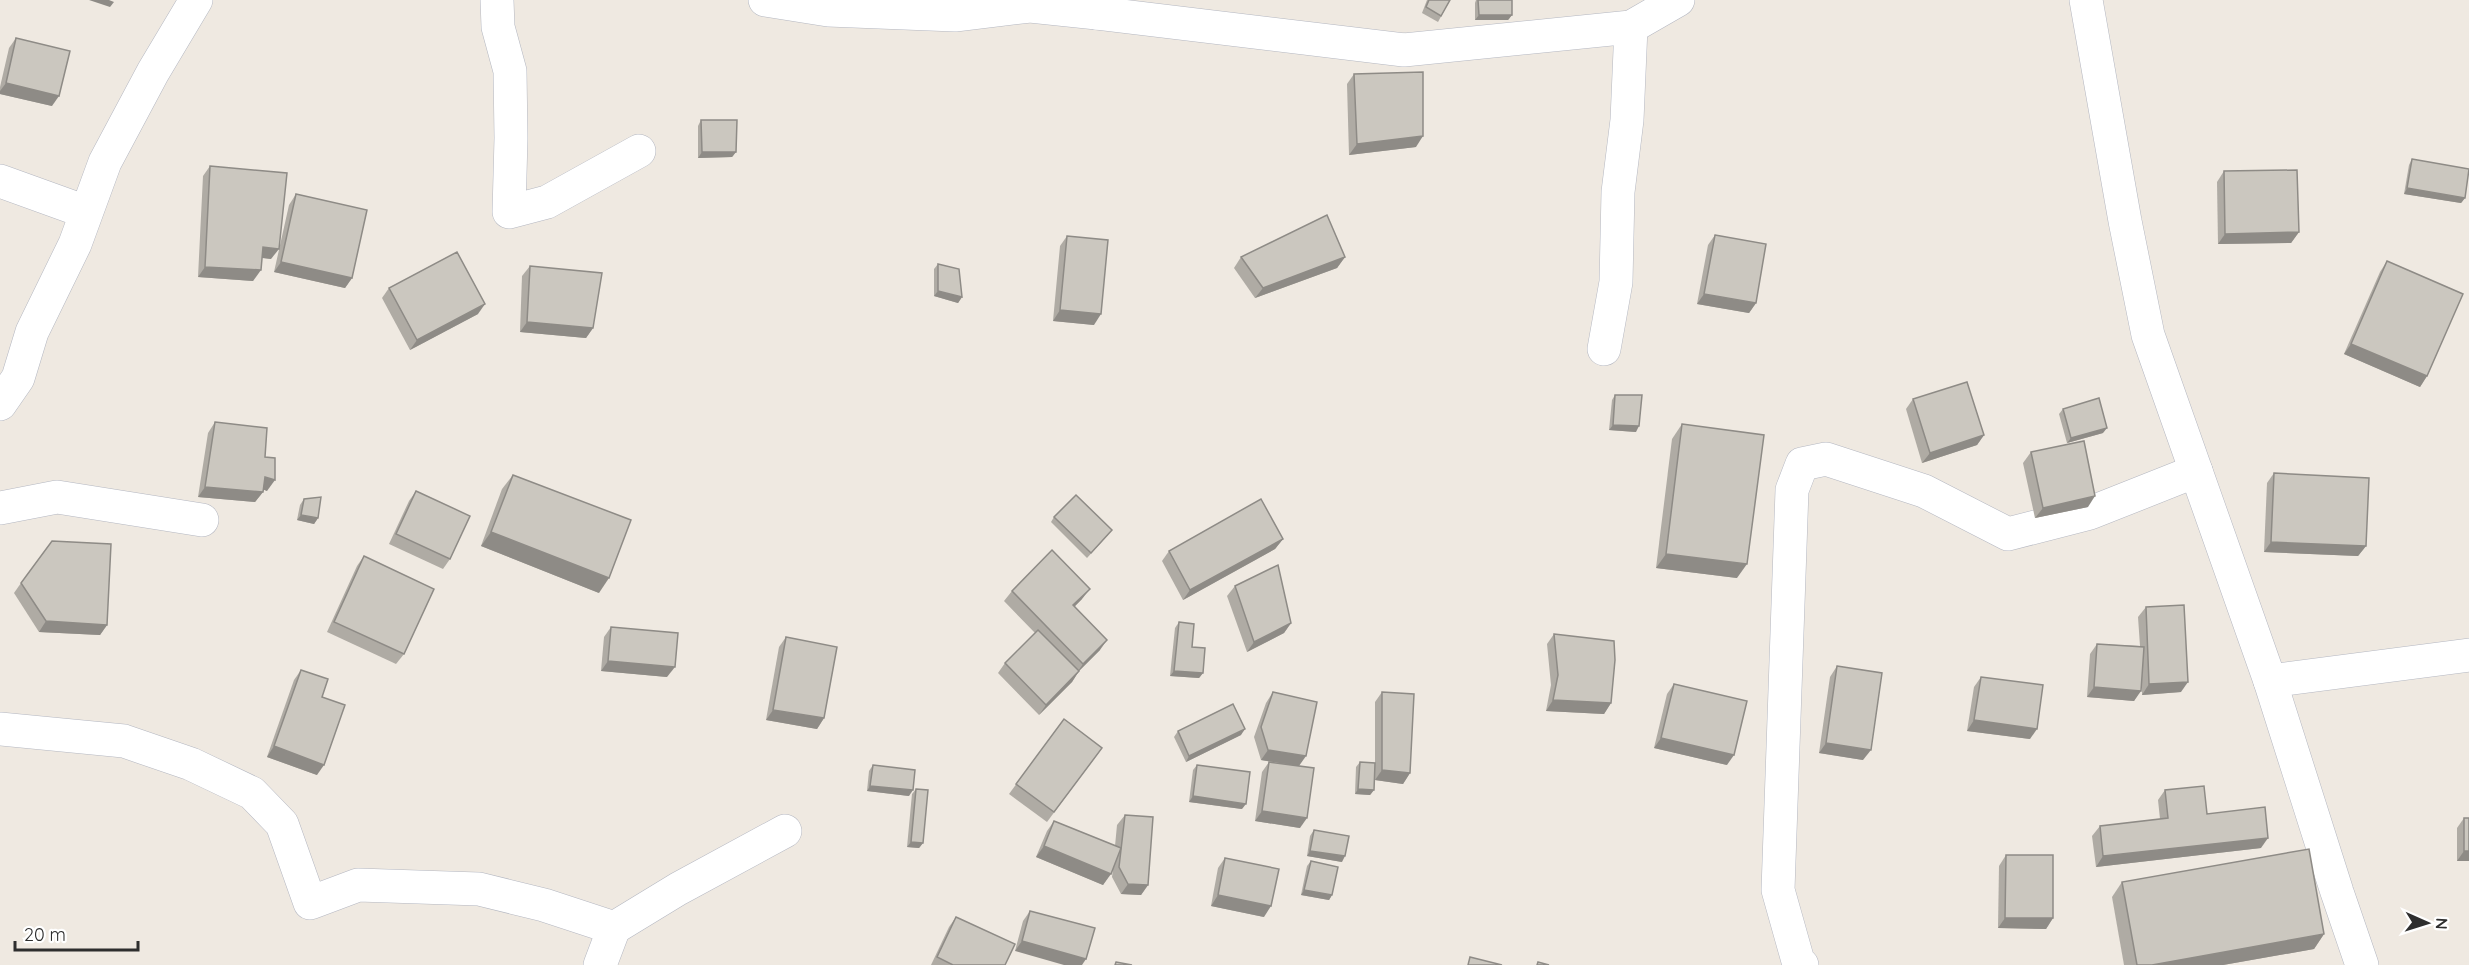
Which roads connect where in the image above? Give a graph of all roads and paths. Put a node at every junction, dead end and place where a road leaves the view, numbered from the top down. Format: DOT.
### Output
graph roads {
  1 [pos="196,0"];
  2 [pos="497,0"];
  3 [pos="765,0"];
  4 [pos="1678,0"];
  5 [pos="2086,0"];
  6 [pos="828,5"];
  7 [pos="1100,6"];
  8 [pos="1631,27"];
  9 [pos="639,150"];
  10 [pos="0,181"];
  11 [pos="86,212"];
  12 [pos="1604,349"];
  13 [pos="0,404"];
  14 [pos="2196,471"];
  15 [pos="0,508"];
  16 [pos="202,520"];
  17 [pos="2469,655"];
  18 [pos="2270,681"];
  19 [pos="0,729"];
  20 [pos="785,831"];
  21 [pos="614,928"];
  22 [pos="600,965"];
  23 [pos="1802,965"];
  24 [pos="2362,965"];
  1 -- 11 [label="street"];
  2 -- 9 [label="street"];
  3 -- 6 [label="street"];
  4 -- 8 [label="street"];
  5 -- 14 [label="street"];
  6 -- 7 [label="street"];
  7 -- 8 [label="street"];
  8 -- 12 [label="street"];
  10 -- 11 [label="street"];
  11 -- 13 [label="street"];
  14 -- 18 [label="street"];
  14 -- 23 [label="street"];
  15 -- 16 [label="street"];
  17 -- 18 [label="street"];
  18 -- 24 [label="street"];
  19 -- 21 [label="street"];
  20 -- 21 [label="street"];
  21 -- 22 [label="street"];
}
